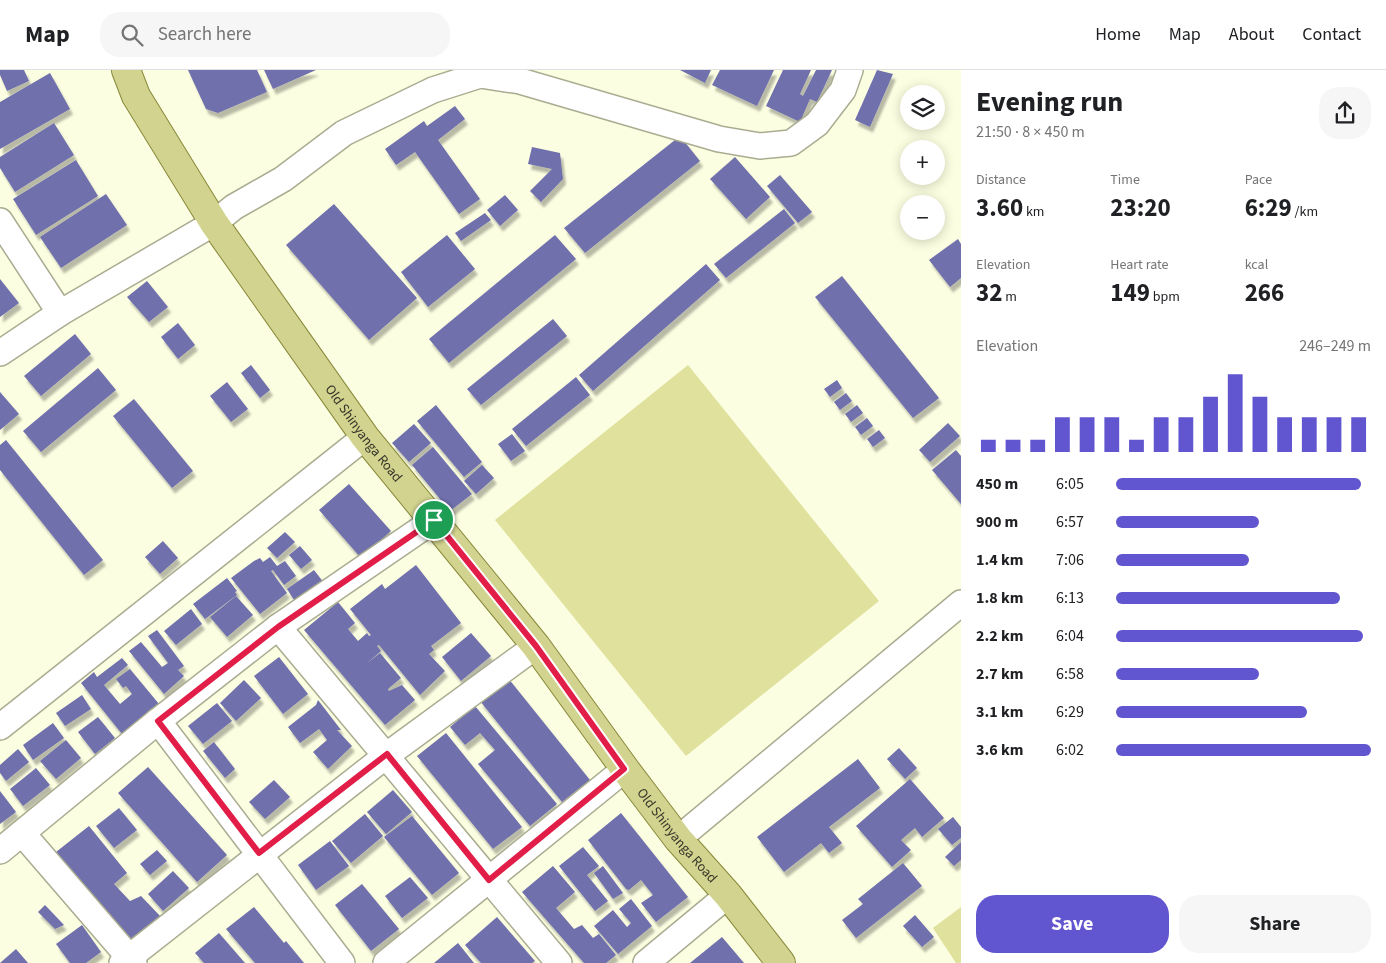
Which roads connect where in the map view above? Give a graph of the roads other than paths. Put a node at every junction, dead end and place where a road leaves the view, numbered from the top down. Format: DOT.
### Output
graph roads {
  1 [pos="126,70"];
  2 [pos="850,70"];
  3 [pos="0,221"];
  4 [pos="214,223"];
  5 [pos="60,314"];
  6 [pos="0,353"];
  7 [pos="365,437"];
  8 [pos="434,520"];
  9 [pos="961,603"];
  10 [pos="278,627"];
  11 [pos="536,646"];
  12 [pos="158,721"];
  13 [pos="0,727"];
  14 [pos="387,754"];
  15 [pos="624,769"];
  16 [pos="22,833"];
  17 [pos="678,839"];
  18 [pos="0,851"];
  19 [pos="259,853"];
  20 [pos="489,880"];
  21 [pos="728,895"];
  22 [pos="128,961"];
  23 [pos="342,963"];
  24 [pos="386,963"];
  25 [pos="559,963"];
  26 [pos="646,963"];
  27 [pos="782,963"];
  1 -- 4 [label="main road, Old Shinyanga Road"];
  2 -- 4 [label="street"];
  3 -- 5 [label="street"];
  4 -- 5 [label="street"];
  4 -- 7 [label="main road, Old Shinyanga Road"];
  5 -- 6 [label="street"];
  7 -- 8 [label="main road, Old Shinyanga Road"];
  7 -- 13 [label="street"];
  8 -- 10 [label="street"];
  8 -- 11 [label="main road, Old Shinyanga Road"];
  9 -- 17 [label="street"];
  10 -- 12 [label="street"];
  10 -- 14 [label="street"];
  11 -- 14 [label="street"];
  11 -- 15 [label="main road, Old Shinyanga Road"];
  12 -- 16 [label="street"];
  12 -- 19 [label="street"];
  14 -- 19 [label="street"];
  14 -- 20 [label="street"];
  15 -- 17 [label="main road, Old Shinyanga Road"];
  15 -- 20 [label="street"];
  16 -- 18 [label="street"];
  16 -- 22 [label="street"];
  17 -- 21 [label="main road, Old Shinyanga Road"];
  19 -- 22 [label="street"];
  19 -- 23 [label="street"];
  20 -- 24 [label="street"];
  20 -- 25 [label="street"];
  21 -- 26 [label="street"];
  21 -- 27 [label="main road, Old Shinyanga Road"];
}
